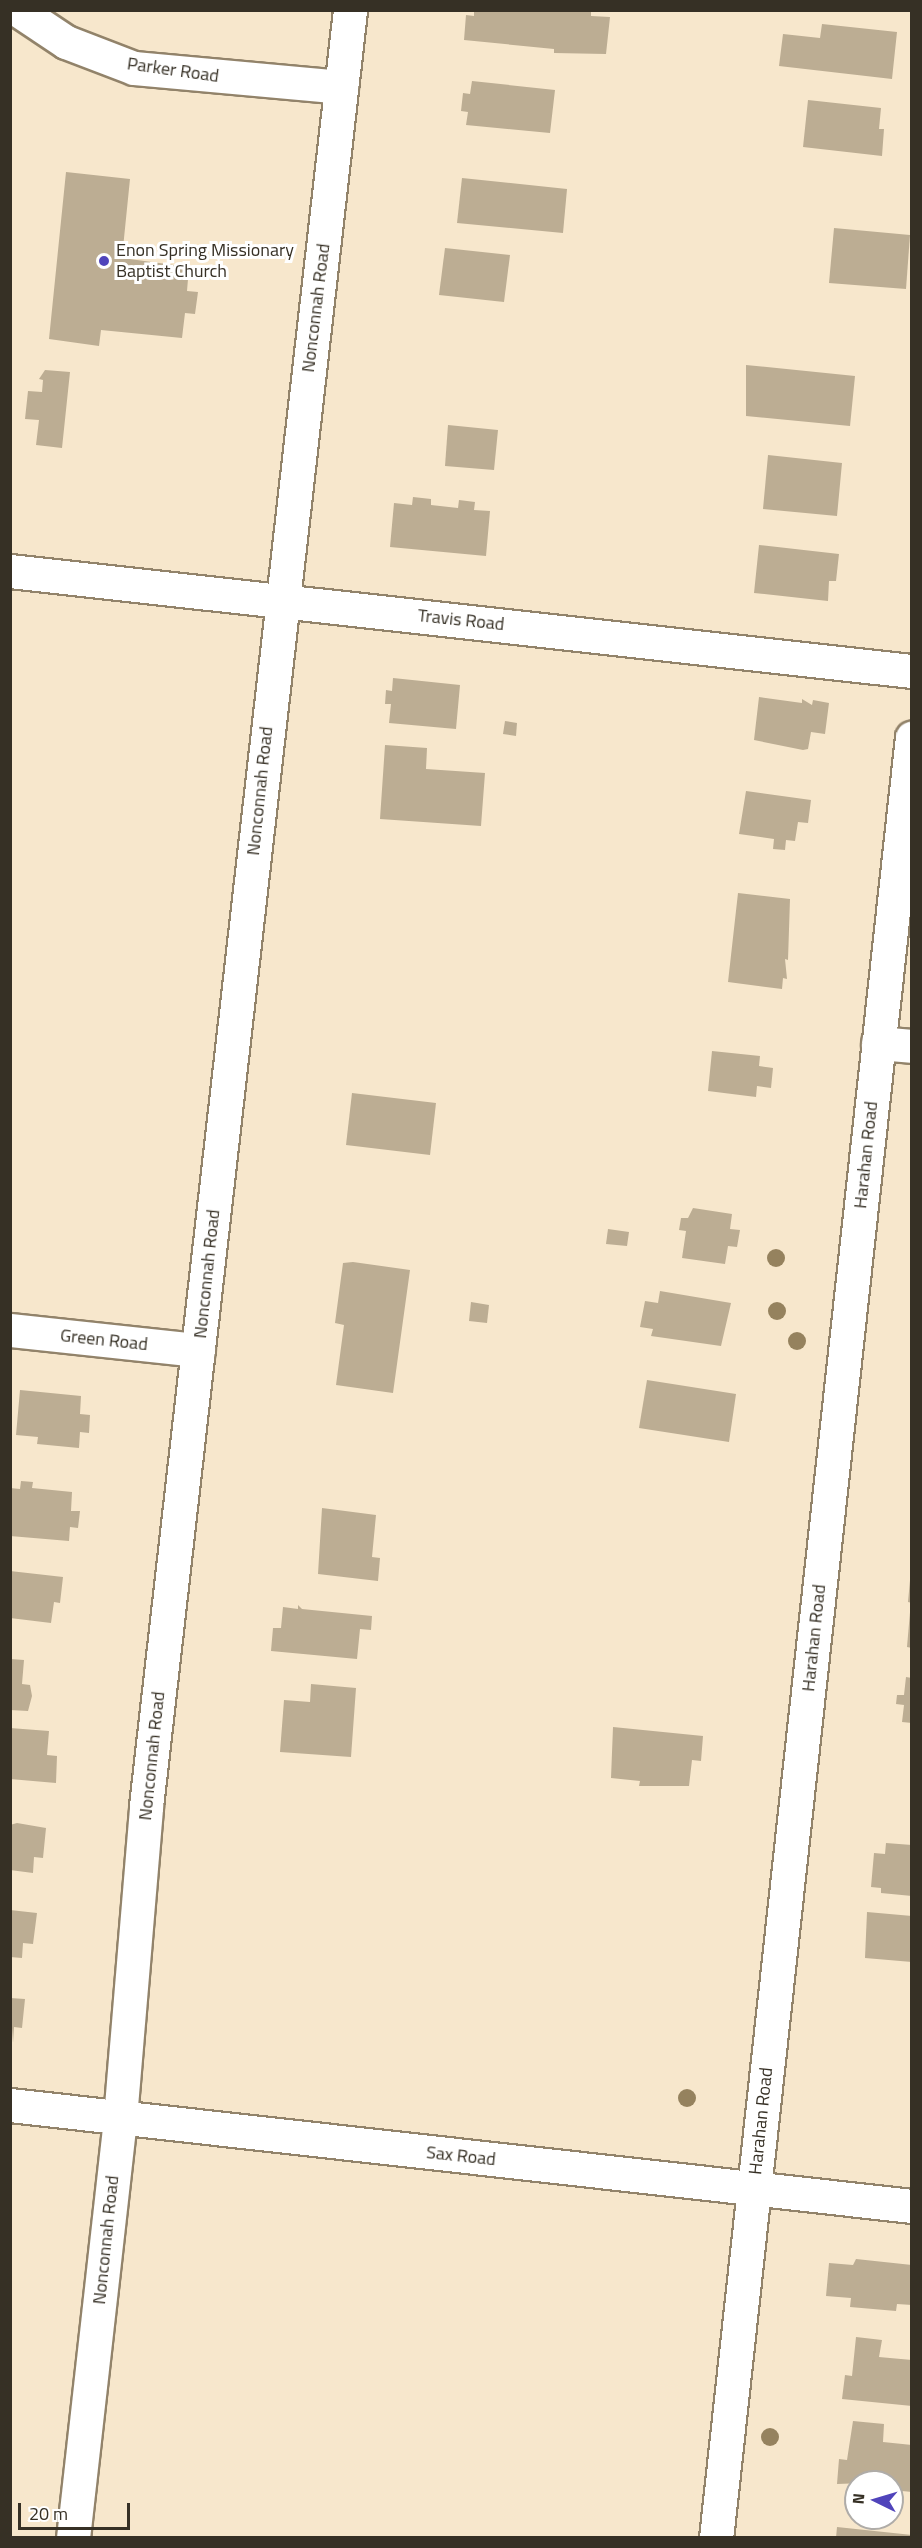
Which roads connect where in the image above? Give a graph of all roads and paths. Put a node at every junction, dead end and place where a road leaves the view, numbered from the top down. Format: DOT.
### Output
graph roads {
  1 [pos="18,10"];
  2 [pos="350,10"];
  3 [pos="341,87"];
  4 [pos="10,571"];
  5 [pos="282,600"];
  6 [pos="912,671"];
  7 [pos="912,738"];
  8 [pos="878,1043"];
  9 [pos="912,1046"];
  10 [pos="10,1330"];
  11 [pos="198,1350"];
  12 [pos="10,2105"];
  13 [pos="120,2118"];
  14 [pos="754,2188"];
  15 [pos="912,2206"];
  16 [pos="73,2538"];
  17 [pos="716,2538"];
  1 -- 3 [label="street, Parker Road"];
  2 -- 3 [label="street, Nonconnah Road"];
  3 -- 5 [label="street, Nonconnah Road"];
  4 -- 5 [label="street, Travis Road"];
  5 -- 6 [label="street, Travis Road"];
  5 -- 11 [label="street, Nonconnah Road"];
  7 -- 8 [label="street, Harahan Road"];
  8 -- 9 [label="street"];
  8 -- 14 [label="street, Harahan Road"];
  10 -- 11 [label="street, Green Road"];
  11 -- 13 [label="street, Nonconnah Road"];
  12 -- 13 [label="street, Sax Road"];
  13 -- 14 [label="street, Sax Road"];
  13 -- 16 [label="street, Nonconnah Road"];
  14 -- 15 [label="street, Sax Road"];
  14 -- 17 [label="street, Harahan Road"];
}
